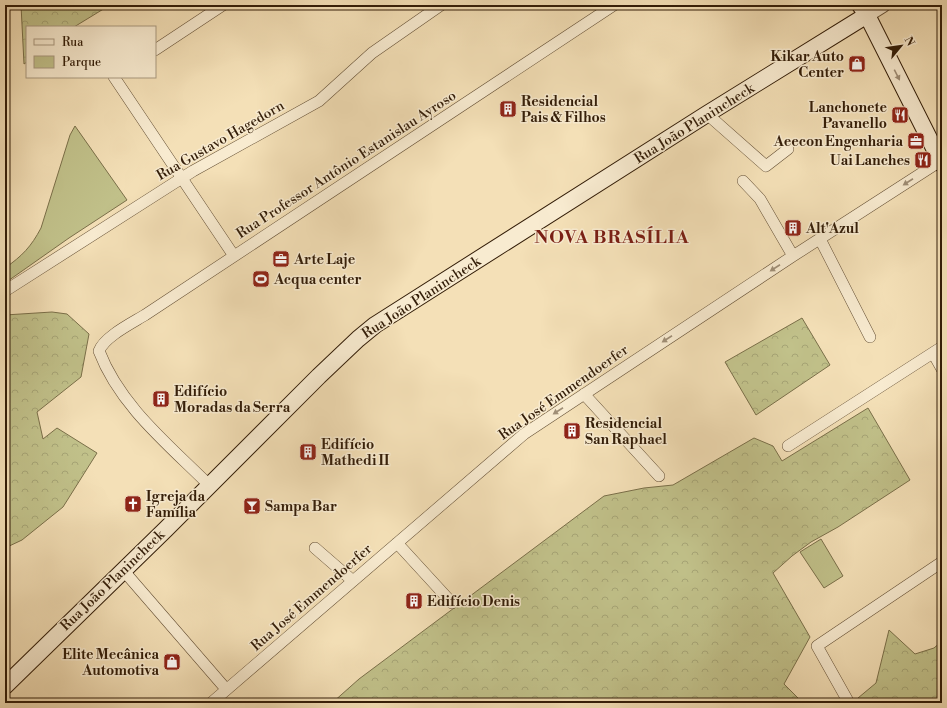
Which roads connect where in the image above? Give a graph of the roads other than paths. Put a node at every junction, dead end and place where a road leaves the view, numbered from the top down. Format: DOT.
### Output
graph roads {
  1 [pos="223,5"];
  2 [pos="440,5"];
  3 [pos="614,5"];
  4 [pos="883,5"];
  5 [pos="864,10"];
  6 [pos="156,49"];
  7 [pos="115,78"];
  8 [pos="708,114"];
  9 [pos="788,150"];
  10 [pos="942,162"];
  11 [pos="181,178"];
  12 [pos="743,181"];
  13 [pos="820,239"];
  14 [pos="234,256"];
  15 [pos="792,256"];
  16 [pos="5,291"];
  17 [pos="870,337"];
  18 [pos="937,350"];
  19 [pos="942,369"];
  20 [pos="584,394"];
  21 [pos="788,446"];
  22 [pos="659,476"];
  23 [pos="209,485"];
  24 [pos="398,542"];
  25 [pos="315,548"];
  26 [pos="942,562"];
  27 [pos="123,570"];
  28 [pos="353,581"];
  29 [pos="452,603"];
  30 [pos="5,686"];
  31 [pos="226,689"];
  32 [pos="211,703"];
  33 [pos="849,703"];
  1 -- 6 [label="street"];
  2 -- 11 [label="street, Rua Gustavo Hagedorn"];
  3 -- 14 [label="street, Rua Professor Antônio Estanislau Ayroso"];
  4 -- 5 [label="street, Rua João Planincheck"];
  5 -- 8 [label="main road, Rua João Planincheck"];
  5 -- 10 [label="main road, one-way"];
  7 -- 11 [label="street"];
  8 -- 9 [label="street"];
  8 -- 23 [label="main road, Rua João Planincheck"];
  10 -- 13 [label="street, Rua José Emmendoerfer, one-way"];
  11 -- 14 [label="street"];
  11 -- 16 [label="street, Rua Gustavo Hagedorn"];
  12 -- 15 [label="street"];
  13 -- 15 [label="street, Rua José Emmendoerfer"];
  13 -- 17 [label="street"];
  14 -- 23 [label="street, Rua Professor Antônio Estanislau Ayroso"];
  15 -- 20 [label="street, Rua José Emmendoerfer, one-way"];
  18 -- 19 [label="street"];
  18 -- 21 [label="street"];
  20 -- 22 [label="street"];
  20 -- 24 [label="street, Rua José Emmendoerfer, one-way"];
  23 -- 27 [label="main road, Rua João Planincheck"];
  24 -- 28 [label="street, Rua José Emmendoerfer"];
  24 -- 29 [label="street"];
  25 -- 28 [label="street"];
  26 -- 33 [label="street"];
  27 -- 30 [label="main road, Rua João Planincheck"];
  27 -- 31 [label="street"];
  28 -- 31 [label="street, Rua José Emmendoerfer"];
  31 -- 32 [label="street, Rua José Emmendoerfer"];
}
